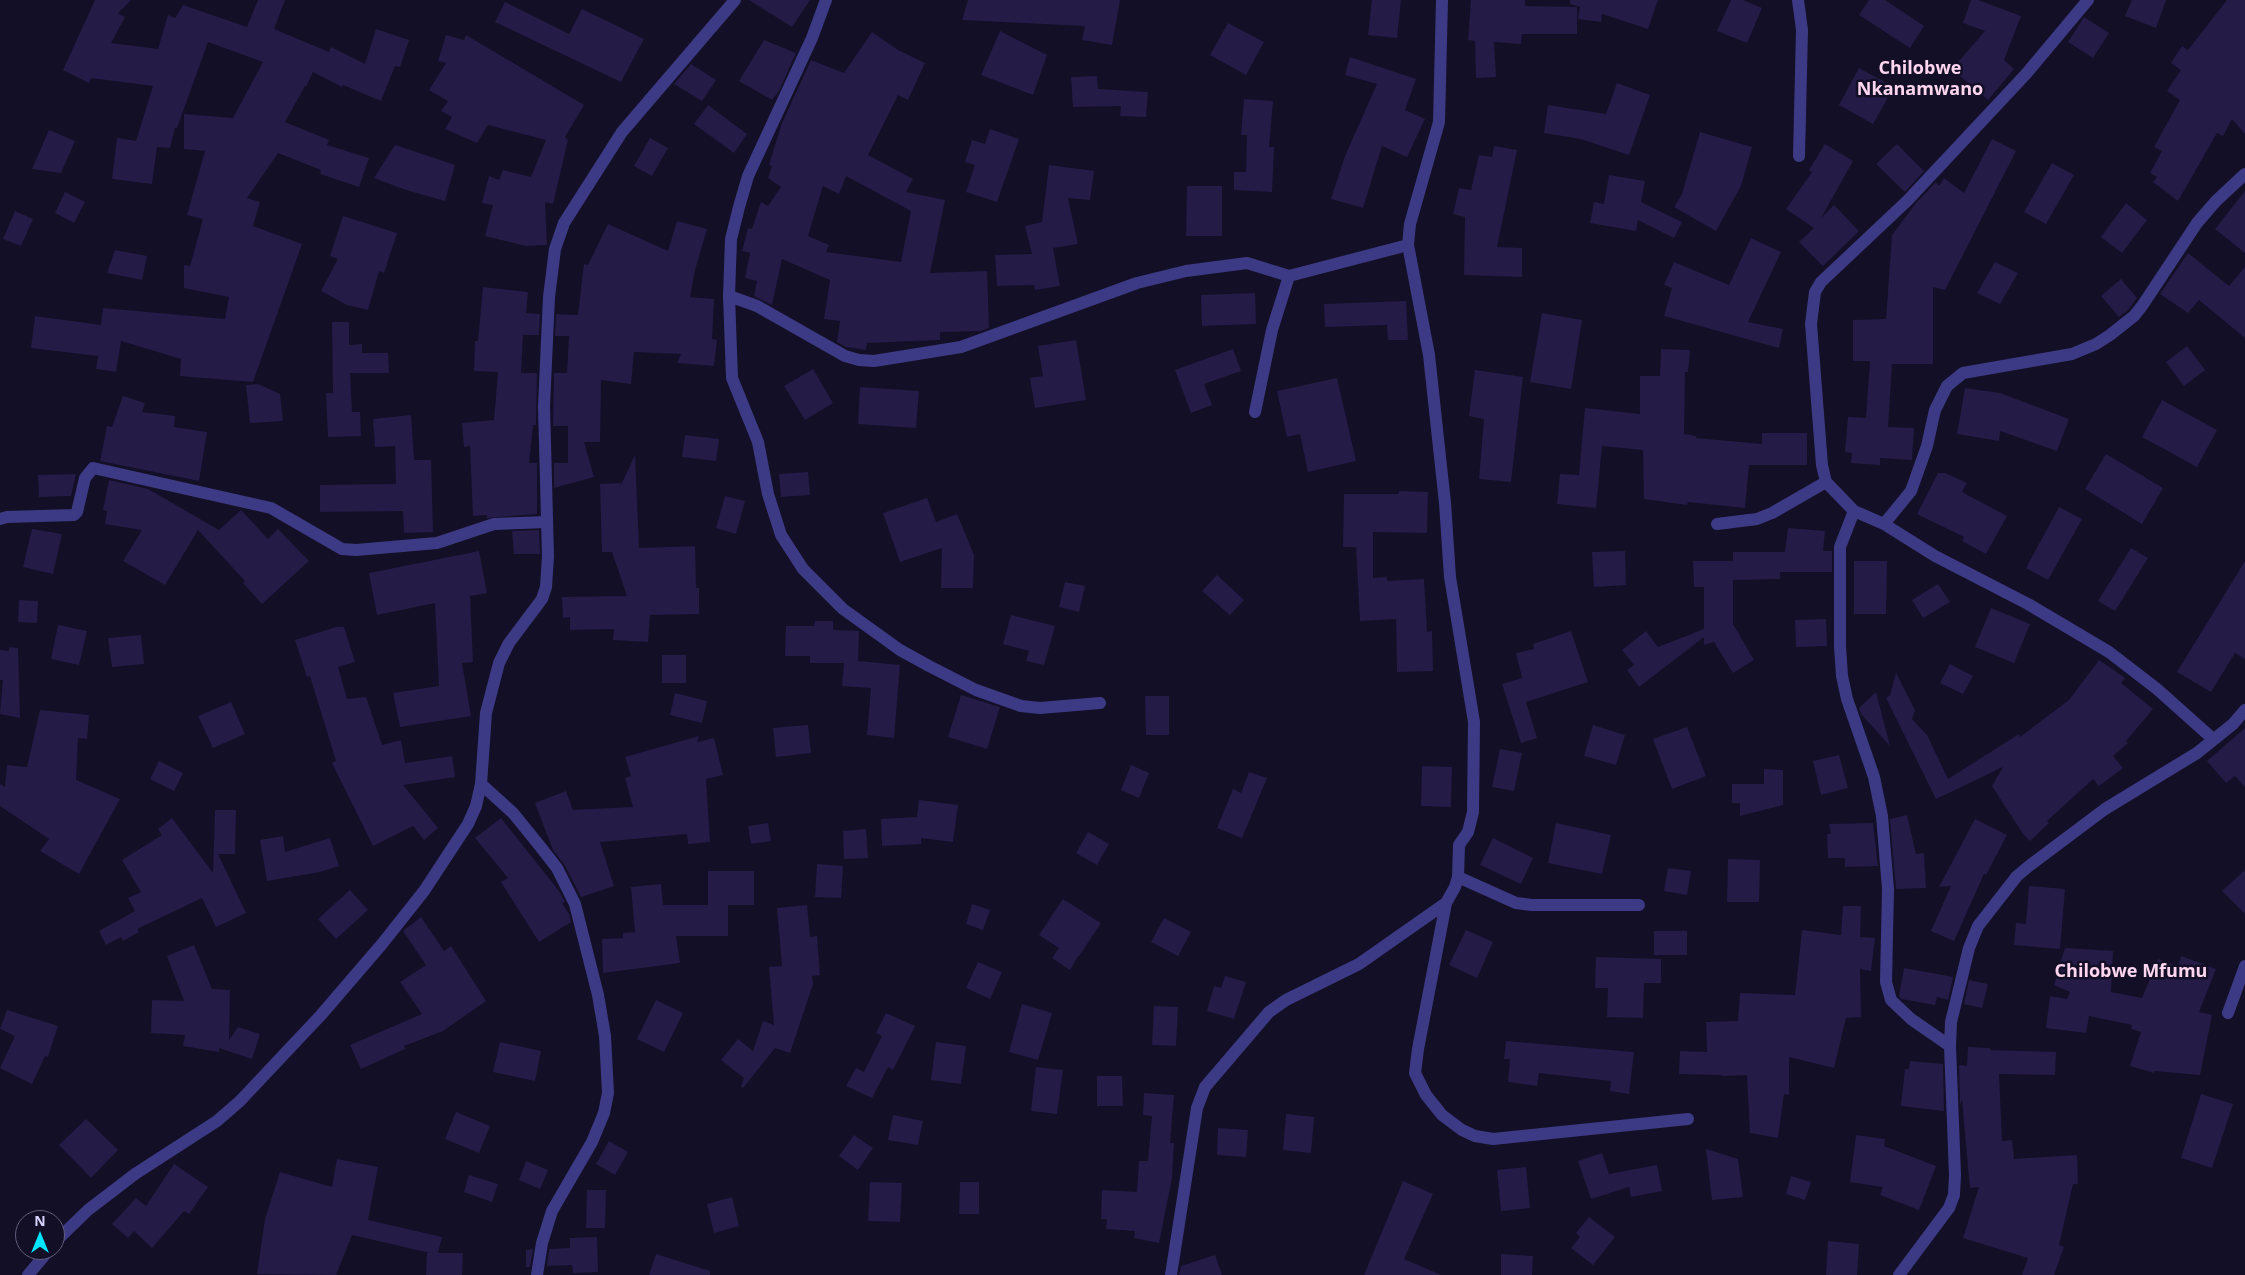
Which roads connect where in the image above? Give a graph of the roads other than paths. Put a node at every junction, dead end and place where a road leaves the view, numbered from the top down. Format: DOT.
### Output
graph roads {
  1 [pos="735,0"];
  2 [pos="826,0"];
  3 [pos="1442,0"];
  4 [pos="1798,0"];
  5 [pos="2088,0"];
  6 [pos="1799,156"];
  7 [pos="2245,174"];
  8 [pos="1408,245"];
  9 [pos="1289,276"];
  10 [pos="729,296"];
  11 [pos="1255,412"];
  12 [pos="1826,482"];
  13 [pos="1854,511"];
  14 [pos="0,519"];
  15 [pos="546,522"];
  16 [pos="1717,524"];
  17 [pos="1884,524"];
  18 [pos="1100,703"];
  19 [pos="2245,710"];
  20 [pos="2213,739"];
  21 [pos="482,784"];
  22 [pos="1458,877"];
  23 [pos="1446,903"];
  24 [pos="1639,905"];
  25 [pos="2245,966"];
  26 [pos="2228,1013"];
  27 [pos="1950,1046"];
  28 [pos="1688,1119"];
  29 [pos="65,1232"];
  30 [pos="41,1260"];
  31 [pos="28,1275"];
  32 [pos="537,1275"];
  33 [pos="1171,1275"];
  34 [pos="1899,1275"];
  1 -- 15 [label="street"];
  2 -- 10 [label="street"];
  3 -- 8 [label="street"];
  4 -- 6 [label="street"];
  5 -- 12 [label="street"];
  7 -- 17 [label="street"];
  8 -- 9 [label="street"];
  8 -- 22 [label="street"];
  9 -- 10 [label="street"];
  9 -- 11 [label="street"];
  10 -- 18 [label="street"];
  12 -- 13 [label="street"];
  12 -- 16 [label="street"];
  13 -- 17 [label="street"];
  13 -- 27 [label="street"];
  14 -- 15 [label="street"];
  15 -- 21 [label="street"];
  17 -- 20 [label="street"];
  19 -- 20 [label="street"];
  20 -- 27 [label="street"];
  21 -- 29 [label="street"];
  21 -- 32 [label="street"];
  22 -- 23 [label="street"];
  22 -- 24 [label="street"];
  23 -- 28 [label="street"];
  23 -- 33 [label="street"];
  25 -- 26 [label="street"];
  27 -- 34 [label="street"];
  30 -- 31 [label="street"];
}
